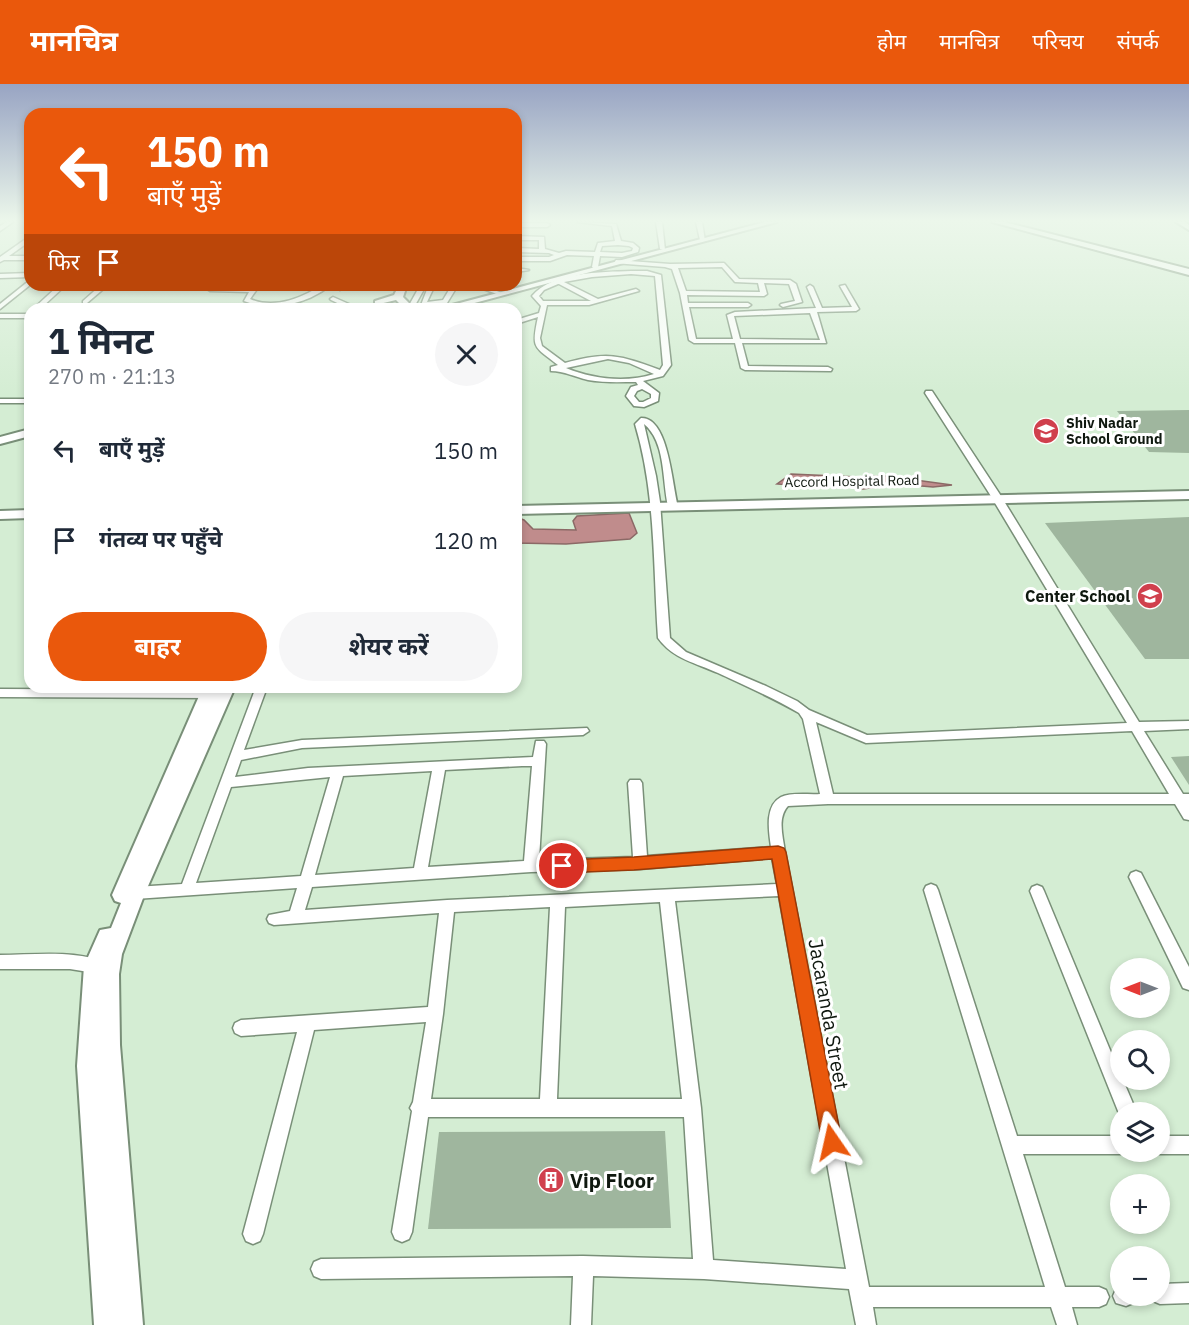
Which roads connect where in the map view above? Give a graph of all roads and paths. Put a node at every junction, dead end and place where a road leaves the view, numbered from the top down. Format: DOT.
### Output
graph roads {
  1 [pos="547,280"];
  2 [pos="573,280"];
  3 [pos="658,280"];
  4 [pos="679,280"];
  5 [pos="735,280"];
  6 [pos="761,282"];
  7 [pos="561,283"];
  8 [pos="843,286"];
  9 [pos="24,287"];
  10 [pos="522,287"];
  11 [pos="810,287"];
  12 [pos="56,291"];
  13 [pos="98,291"];
  14 [pos="252,291"];
  15 [pos="315,291"];
  16 [pos="388,291"];
  17 [pos="400,291"];
  18 [pos="451,291"];
  19 [pos="493,291"];
  20 [pos="506,291"];
  21 [pos="636,291"];
  22 [pos="499,293"];
  23 [pos="683,293"];
  24 [pos="398,297"];
  25 [pos="333,299"];
  26 [pos="597,301"];
  27 [pos="85,302"];
  28 [pos="43,303"];
  29 [pos="254,303"];
  30 [pos="279,303"];
  31 [pos="342,303"];
  32 [pos="377,303"];
  33 [pos="382,303"];
  34 [pos="405,303"];
  35 [pos="434,303"];
  36 [pos="463,303"];
  37 [pos="542,303"];
  38 [pos="685,305"];
  39 [pos="0,307"];
  40 [pos="816,311"];
  41 [pos="542,314"];
  42 [pos="24,315"];
  43 [pos="0,316"];
  44 [pos="522,320"];
  45 [pos="740,343"];
  46 [pos="559,367"];
  47 [pos="828,369"];
  48 [pos="660,374"];
  49 [pos="640,383"];
  50 [pos="929,393"];
  51 [pos="0,399"];
  52 [pos="24,399"];
  53 [pos="644,405"];
  54 [pos="644,420"];
  55 [pos="24,434"];
  56 [pos="0,441"];
  57 [pos="1189,490"];
  58 [pos="1189,495"];
  59 [pos="996,496"];
  60 [pos="655,503"];
  61 [pos="672,503"];
  62 [pos="522,504"];
  63 [pos="522,510"];
  64 [pos="24,514"];
  65 [pos="0,515"];
  66 [pos="0,521"];
  67 [pos="24,521"];
  68 [pos="0,693"];
  69 [pos="24,693"];
  70 [pos="216,693"];
  71 [pos="216,693"];
  72 [pos="259,693"];
  73 [pos="807,713"];
  74 [pos="1189,725"];
  75 [pos="1134,726"];
  76 [pos="583,731"];
  77 [pos="540,744"];
  78 [pos="235,756"];
  79 [pos="539,762"];
  80 [pos="438,766"];
  81 [pos="338,771"];
  82 [pos="225,783"];
  83 [pos="635,783"];
  84 [pos="828,799"];
  85 [pos="1184,799"];
  86 [pos="1189,815"];
  87 [pos="778,852"];
  88 [pos="640,863"];
  89 [pos="531,866"];
  90 [pos="420,874"];
  91 [pos="1136,878"];
  92 [pos="305,883"];
  93 [pos="187,889"];
  94 [pos="785,890"];
  95 [pos="931,890"];
  96 [pos="1037,891"];
  97 [pos="135,893"];
  98 [pos="667,896"];
  99 [pos="558,901"];
  100 [pos="447,906"];
  101 [pos="296,917"];
  102 [pos="273,919"];
  103 [pos="0,962"];
  104 [pos="95,966"];
  105 [pos="1189,983"];
  106 [pos="435,1014"];
  107 [pos="308,1023"];
  108 [pos="241,1028"];
  109 [pos="1123,1102"];
  110 [pos="419,1108"];
  111 [pos="548,1108"];
  112 [pos="692,1108"];
  113 [pos="1011,1145"];
  114 [pos="1110,1145"];
  115 [pos="1170,1145"];
  116 [pos="1189,1145"];
  117 [pos="402,1232"];
  118 [pos="253,1234"];
  119 [pos="583,1266"];
  120 [pos="321,1269"];
  121 [pos="704,1269"];
  122 [pos="859,1289"];
  123 [pos="1189,1293"];
  124 [pos="1170,1294"];
  125 [pos="1099,1297"];
  126 [pos="1058,1298"];
  127 [pos="108,1325"];
  128 [pos="129,1325"];
  129 [pos="580,1325"];
  130 [pos="866,1325"];
  131 [pos="1067,1325"];
  1 -- 10 [label="street"];
  2 -- 7 [label="street"];
  3 -- 48 [label="street"];
  4 -- 23 [label="street"];
  5 -- 6 [label="street"];
  6 -- 23 [label="street"];
  6 -- 38 [label="street"];
  7 -- 26 [label="street"];
  7 -- 37 [label="street"];
  8 -- 40 [label="street"];
  9 -- 39 [label="street"];
  11 -- 40 [label="street"];
  12 -- 28 [label="street"];
  13 -- 27 [label="street"];
  14 -- 29 [label="street"];
  15 -- 30 [label="street"];
  16 -- 32 [label="street"];
  17 -- 24 [label="street"];
  18 -- 35 [label="street"];
  19 -- 22 [label="street"];
  20 -- 22 [label="street"];
  21 -- 26 [label="street"];
  22 -- 36 [label="street"];
  23 -- 38 [label="street"];
  24 -- 33 [label="street"];
  24 -- 34 [label="street"];
  25 -- 31 [label="street"];
  26 -- 37 [label="street"];
  37 -- 41 [label="street"];
  38 -- 45 [label="street"];
  40 -- 45 [label="street"];
  40 -- 45 [label="street"];
  41 -- 44 [label="street"];
  41 -- 46 [label="street"];
  42 -- 43 [label="street"];
  45 -- 47 [label="street"];
  46 -- 48 [label="street"];
  46 -- 49 [label="street"];
  48 -- 49 [label="street"];
  49 -- 53 [label="street"];
  49 -- 53 [label="street"];
  50 -- 59 [label="street"];
  51 -- 52 [label="street"];
  53 -- 54 [label="street"];
  54 -- 60 [label="street"];
  54 -- 61 [label="street"];
  55 -- 56 [label="street"];
  57 -- 59 [label="street"];
  58 -- 59 [label="street"];
  59 -- 61 [label="street"];
  59 -- 75 [label="street"];
  60 -- 61 [label="street"];
  60 -- 62 [label="street"];
  60 -- 63 [label="street"];
  60 -- 73 [label="street"];
  64 -- 65 [label="street"];
  66 -- 67 [label="street"];
  68 -- 69 [label="street"];
  70 -- 97 [label="street"];
  71 -- 104 [label="street"];
  72 -- 78 [label="street"];
  73 -- 75 [label="street"];
  73 -- 84 [label="street"];
  74 -- 75 [label="street"];
  75 -- 85 [label="street"];
  76 -- 78 [label="street"];
  77 -- 79 [label="street"];
  78 -- 82 [label="street"];
  79 -- 80 [label="street"];
  79 -- 89 [label="street"];
  80 -- 81 [label="street"];
  80 -- 90 [label="street"];
  81 -- 82 [label="street"];
  81 -- 92 [label="street"];
  82 -- 93 [label="street"];
  83 -- 88 [label="street"];
  84 -- 85 [label="street"];
  84 -- 87 [label="street, Jacaranda Street"];
  85 -- 86 [label="street"];
  87 -- 88 [label="street"];
  87 -- 94 [label="street, Jacaranda Street"];
  88 -- 89 [label="street"];
  89 -- 90 [label="street"];
  90 -- 92 [label="street"];
  91 -- 105 [label="street"];
  92 -- 93 [label="street"];
  92 -- 101 [label="street"];
  93 -- 97 [label="street"];
  94 -- 98 [label="street"];
  94 -- 122 [label="street, Jacaranda Street"];
  95 -- 113 [label="street"];
  96 -- 109 [label="street"];
  97 -- 128 [label="street"];
  98 -- 99 [label="street"];
  98 -- 112 [label="street"];
  99 -- 100 [label="street"];
  99 -- 111 [label="street"];
  100 -- 101 [label="street"];
  100 -- 106 [label="street"];
  101 -- 102 [label="street"];
  103 -- 104 [label="street"];
  104 -- 127 [label="street"];
  106 -- 107 [label="street"];
  106 -- 110 [label="street"];
  107 -- 108 [label="street"];
  107 -- 118 [label="street"];
  110 -- 111 [label="street"];
  110 -- 117 [label="street"];
  111 -- 112 [label="street"];
  112 -- 121 [label="street"];
  113 -- 114 [label="street"];
  113 -- 126 [label="street"];
  115 -- 116 [label="street"];
  119 -- 120 [label="street"];
  119 -- 121 [label="street"];
  119 -- 129 [label="street"];
  121 -- 122 [label="street"];
  122 -- 126 [label="street"];
  122 -- 130 [label="street, Jacaranda Street"];
  123 -- 124 [label="street"];
  125 -- 126 [label="street"];
  126 -- 131 [label="street"];
}
